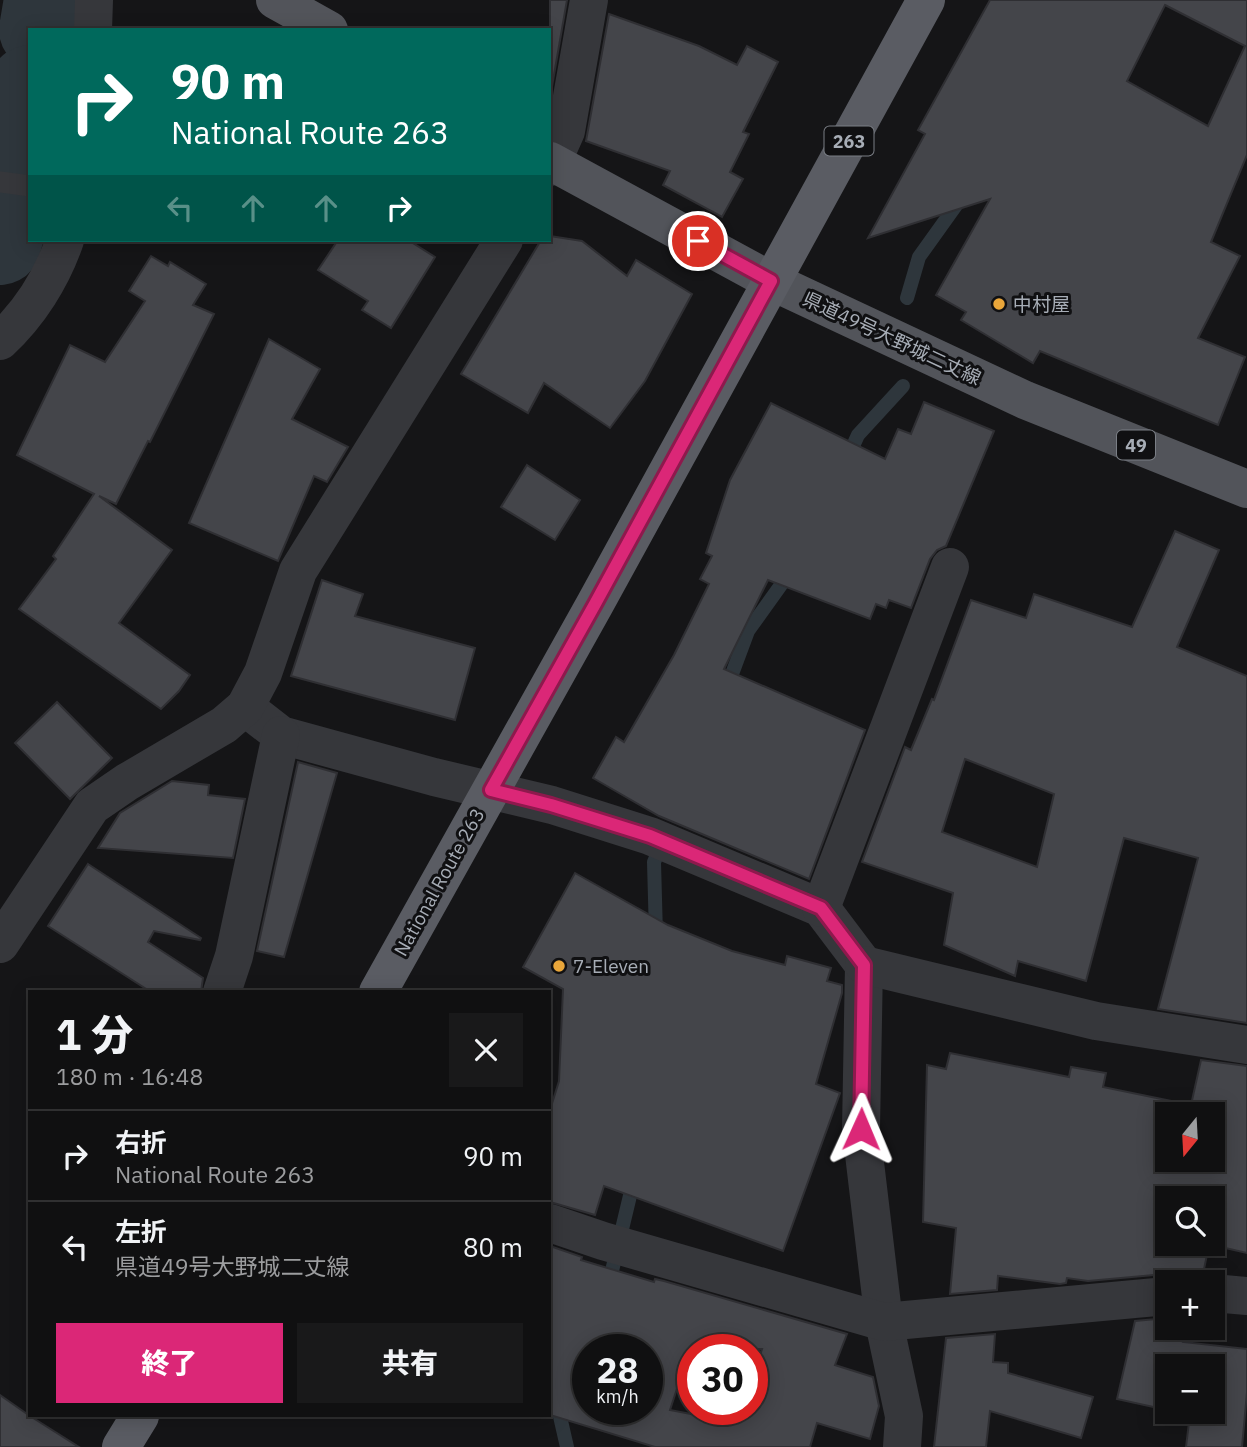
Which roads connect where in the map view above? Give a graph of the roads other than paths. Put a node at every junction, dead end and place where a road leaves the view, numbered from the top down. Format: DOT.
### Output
graph roads {
  1 [pos="94,0"];
  2 [pos="275,0"];
  3 [pos="589,0"];
  4 [pos="926,0"];
  5 [pos="93,28"];
  6 [pos="325,28"];
  7 [pos="551,162"];
  8 [pos="551,165"];
  9 [pos="0,182"];
  10 [pos="28,186"];
  11 [pos="64,242"];
  12 [pos="503,242"];
  13 [pos="771,281"];
  14 [pos="0,341"];
  15 [pos="1247,489"];
  16 [pos="950,567"];
  17 [pos="245,707"];
  18 [pos="281,735"];
  19 [pos="491,790"];
  20 [pos="821,908"];
  21 [pos="0,944"];
  22 [pos="864,965"];
  23 [pos="223,990"];
  24 [pos="380,990"];
  25 [pos="1247,1045"];
  26 [pos="551,1223"];
  27 [pos="1225,1294"];
  28 [pos="1247,1296"];
  29 [pos="1155,1297"];
  30 [pos="884,1322"];
  31 [pos="139,1417"];
  32 [pos="121,1447"];
  33 [pos="902,1447"];
  1 -- 5 [label="street"];
  2 -- 6 [label="main road"];
  3 -- 7 [label="street"];
  4 -- 13 [label="highway, National Route 263 / 263"];
  8 -- 13 [label="main road, 県道49号大野城二丈線 / 49"];
  9 -- 10 [label="lane"];
  11 -- 14 [label="street"];
  12 -- 17 [label="street"];
  13 -- 15 [label="main road, 県道49号大野城二丈線 / 49"];
  13 -- 19 [label="highway, National Route 263 / 263"];
  16 -- 20 [label="street"];
  17 -- 18 [label="street"];
  17 -- 21 [label="street"];
  18 -- 19 [label="street"];
  18 -- 23 [label="street"];
  19 -- 20 [label="street"];
  19 -- 24 [label="highway, National Route 263 / 263"];
  20 -- 22 [label="street"];
  22 -- 25 [label="street"];
  22 -- 30 [label="street"];
  26 -- 30 [label="street"];
  27 -- 28 [label="street"];
  29 -- 30 [label="street"];
  30 -- 33 [label="street"];
  31 -- 32 [label="highway"];
}
